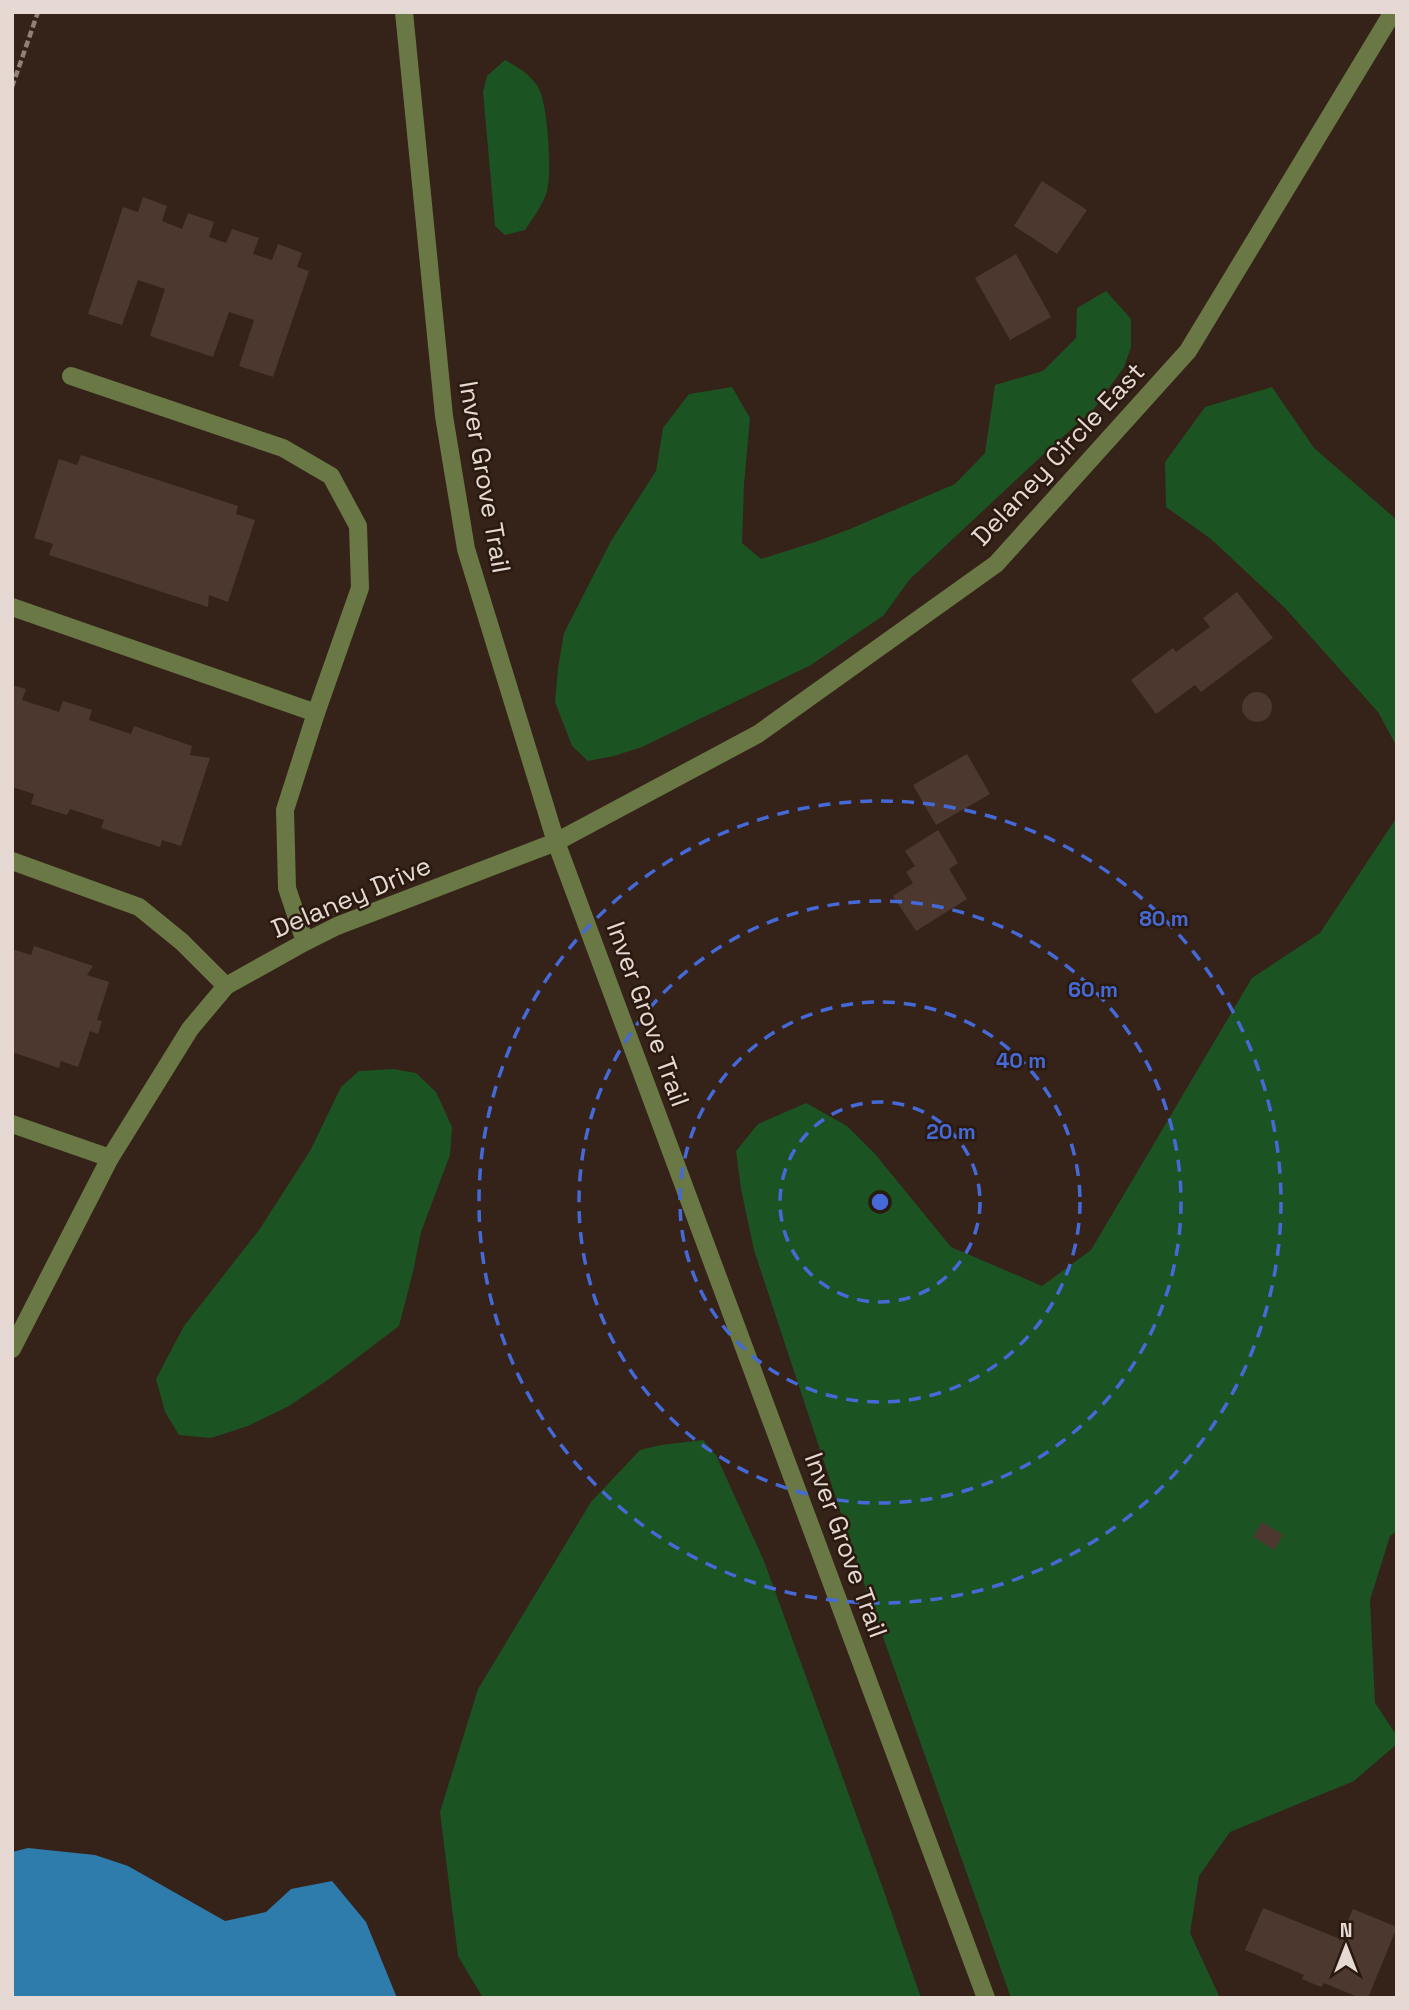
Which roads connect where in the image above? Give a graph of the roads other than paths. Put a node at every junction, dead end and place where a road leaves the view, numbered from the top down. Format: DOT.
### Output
graph roads {
  1 [pos="404,12"];
  2 [pos="1393,12"];
  3 [pos="71,376"];
  4 [pos="12,607"];
  5 [pos="316,713"];
  6 [pos="556,842"];
  7 [pos="12,861"];
  8 [pos="304,942"];
  9 [pos="226,986"];
  10 [pos="12,1124"];
  11 [pos="110,1158"];
  12 [pos="12,1349"];
  13 [pos="986,1998"];
  1 -- 6 [label="street, Inver Grove Trail"];
  2 -- 6 [label="street, Delaney Circle East"];
  3 -- 5 [label="street"];
  4 -- 5 [label="street"];
  5 -- 8 [label="street"];
  6 -- 8 [label="street, Delaney Drive"];
  6 -- 13 [label="street, Inver Grove Trail"];
  7 -- 9 [label="street"];
  8 -- 9 [label="street, Delaney Drive"];
  9 -- 11 [label="street, Delaney Drive"];
  10 -- 11 [label="street"];
  11 -- 12 [label="street, Delaney Drive"];
}
